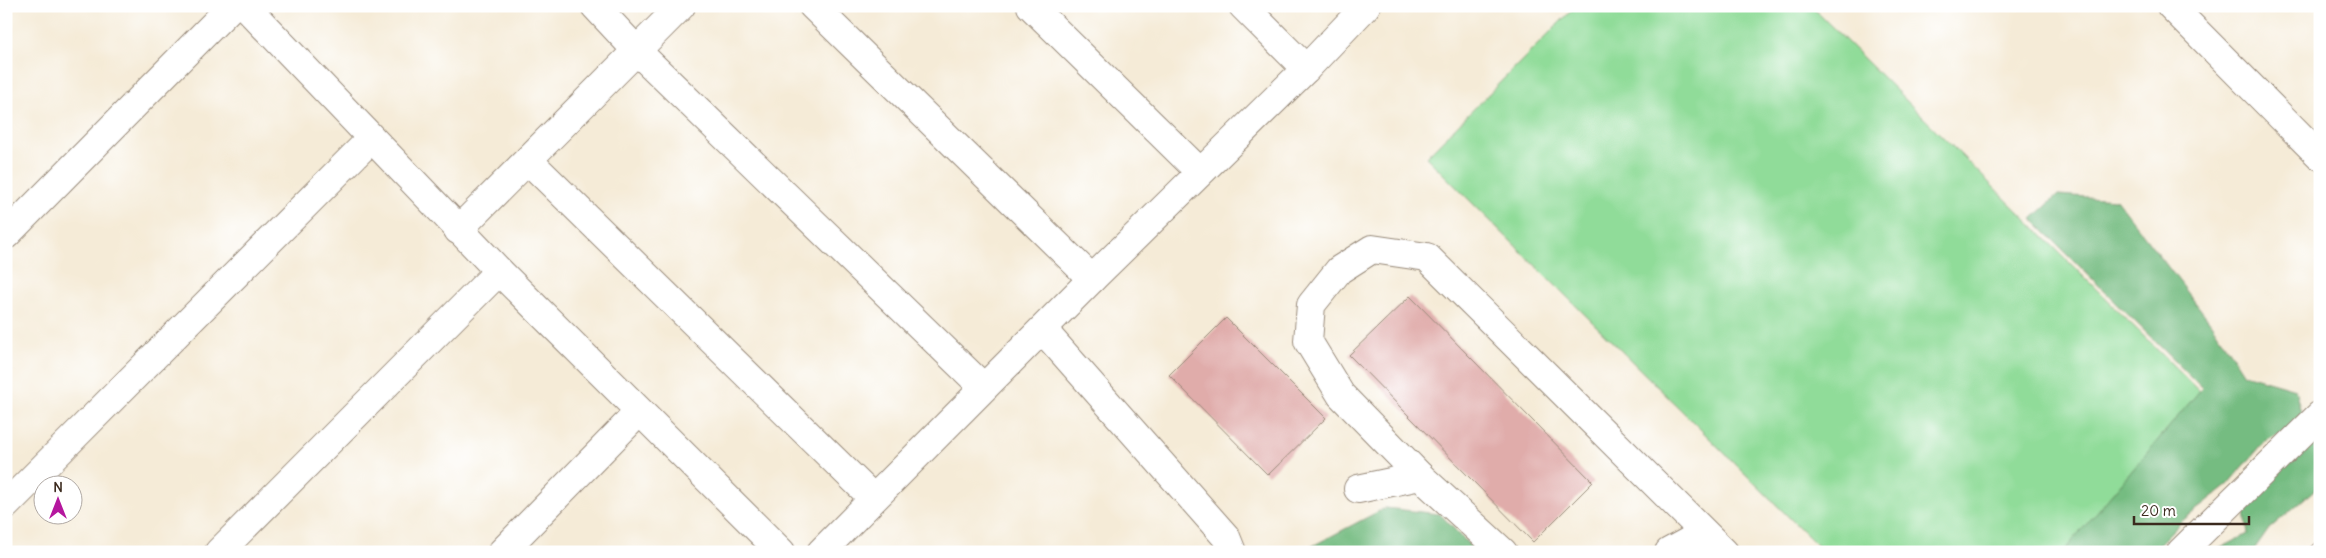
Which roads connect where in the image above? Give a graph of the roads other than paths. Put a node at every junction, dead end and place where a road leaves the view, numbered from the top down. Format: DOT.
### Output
graph roads {
  1 [pos="232,6"];
  2 [pos="245,6"];
  3 [pos="594,6"];
  4 [pos="681,6"];
  5 [pos="813,6"];
  6 [pos="1031,6"];
  7 [pos="1244,6"];
  8 [pos="1366,6"];
  9 [pos="2170,6"];
  10 [pos="637,51"];
  11 [pos="1306,69"];
  12 [pos="371,139"];
  13 [pos="2320,156"];
  14 [pos="528,160"];
  15 [pos="1200,172"];
  16 [pos="458,230"];
  17 [pos="6,235"];
  18 [pos="499,271"];
  19 [pos="1092,279"];
  20 [pos="1043,330"];
  21 [pos="984,387"];
  22 [pos="639,412"];
  23 [pos="2320,415"];
  24 [pos="1420,476"];
  25 [pos="1358,489"];
  26 [pos="873,498"];
  27 [pos="6,505"];
  28 [pos="1704,533"];
  29 [pos="219,552"];
  30 [pos="502,552"];
  31 [pos="781,552"];
  32 [pos="821,552"];
  33 [pos="1232,552"];
  34 [pos="1503,552"];
  35 [pos="1669,552"];
  36 [pos="1724,552"];
  37 [pos="2181,552"];
  1 -- 17 [label="street"];
  2 -- 12 [label="street"];
  3 -- 10 [label="street"];
  4 -- 10 [label="street"];
  5 -- 19 [label="street"];
  6 -- 15 [label="street"];
  7 -- 11 [label="street"];
  8 -- 11 [label="street"];
  9 -- 13 [label="street"];
  10 -- 14 [label="street"];
  10 -- 21 [label="street"];
  11 -- 15 [label="street"];
  12 -- 16 [label="street"];
  12 -- 27 [label="street"];
  14 -- 16 [label="street"];
  14 -- 26 [label="street"];
  15 -- 19 [label="street"];
  16 -- 18 [label="street"];
  18 -- 22 [label="street"];
  18 -- 29 [label="street"];
  19 -- 20 [label="street"];
  20 -- 21 [label="street"];
  20 -- 33 [label="street"];
  21 -- 26 [label="street"];
  22 -- 30 [label="street"];
  22 -- 31 [label="street"];
  23 -- 37 [label="street"];
  24 -- 25 [label="street"];
  24 -- 28 [label="street"];
  24 -- 34 [label="street"];
  26 -- 32 [label="street"];
  28 -- 35 [label="street"];
  28 -- 36 [label="street"];
}
